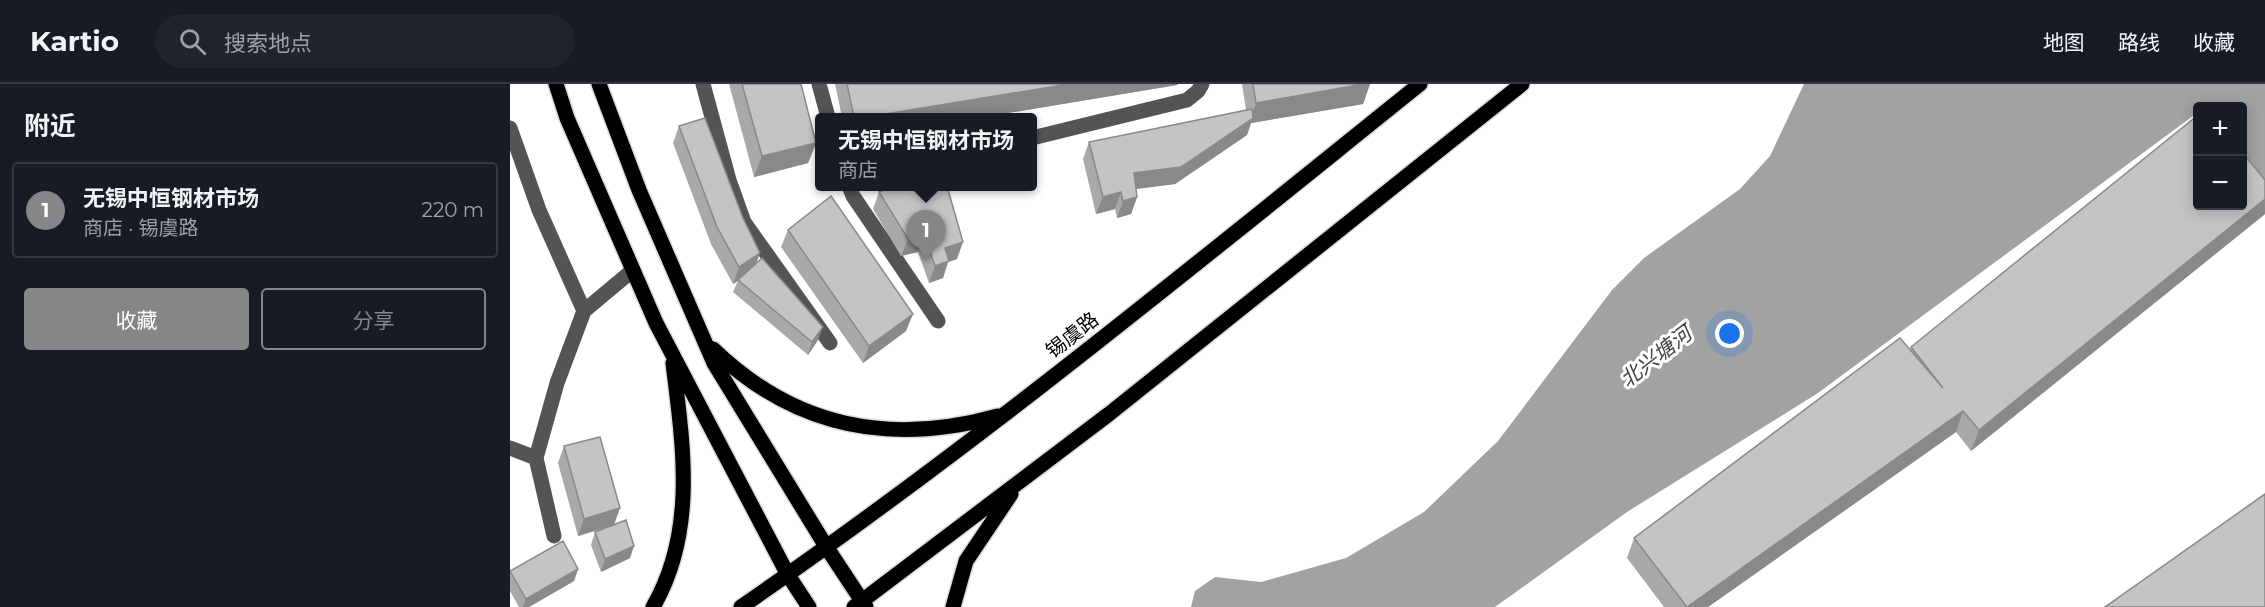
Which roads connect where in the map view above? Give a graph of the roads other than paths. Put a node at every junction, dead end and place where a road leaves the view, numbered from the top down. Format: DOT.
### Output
graph roads {
  1 [pos="556,84"];
  2 [pos="599,84"];
  3 [pos="703,84"];
  4 [pos="819,84"];
  5 [pos="1202,84"];
  6 [pos="1420,84"];
  7 [pos="1522,84"];
  8 [pos="827,113"];
  9 [pos="510,128"];
  10 [pos="1037,137"];
  11 [pos="851,191"];
  12 [pos="633,270"];
  13 [pos="584,311"];
  14 [pos="938,321"];
  15 [pos="704,341"];
  16 [pos="830,343"];
  17 [pos="672,354"];
  18 [pos="1006,413"];
  19 [pos="510,448"];
  20 [pos="536,458"];
  21 [pos="1018,483"];
  22 [pos="554,536"];
  23 [pos="827,548"];
  24 [pos="788,574"];
  25 [pos="861,605"];
  26 [pos="653,607"];
  27 [pos="741,607"];
  28 [pos="809,607"];
  29 [pos="953,607"];
  1 -- 12 [label="main road"];
  2 -- 15 [label="main road"];
  3 -- 16 [label="street"];
  4 -- 8 [label="street"];
  5 -- 10 [label="street"];
  6 -- 18 [label="main road, 锡虞路"];
  7 -- 21 [label="main road"];
  9 -- 13 [label="street"];
  11 -- 14 [label="street"];
  12 -- 13 [label="street"];
  12 -- 17 [label="main road"];
  13 -- 20 [label="street"];
  15 -- 18 [label="main road"];
  15 -- 23 [label="main road"];
  17 -- 24 [label="main road"];
  17 -- 26 [label="main road"];
  18 -- 23 [label="main road, 锡虞路"];
  19 -- 20 [label="street"];
  20 -- 22 [label="street"];
  21 -- 25 [label="main road"];
  21 -- 29 [label="main road"];
  23 -- 24 [label="main road, 锡虞路"];
  23 -- 25 [label="main road"];
  24 -- 27 [label="main road, 锡虞路"];
  24 -- 28 [label="main road"];
}
